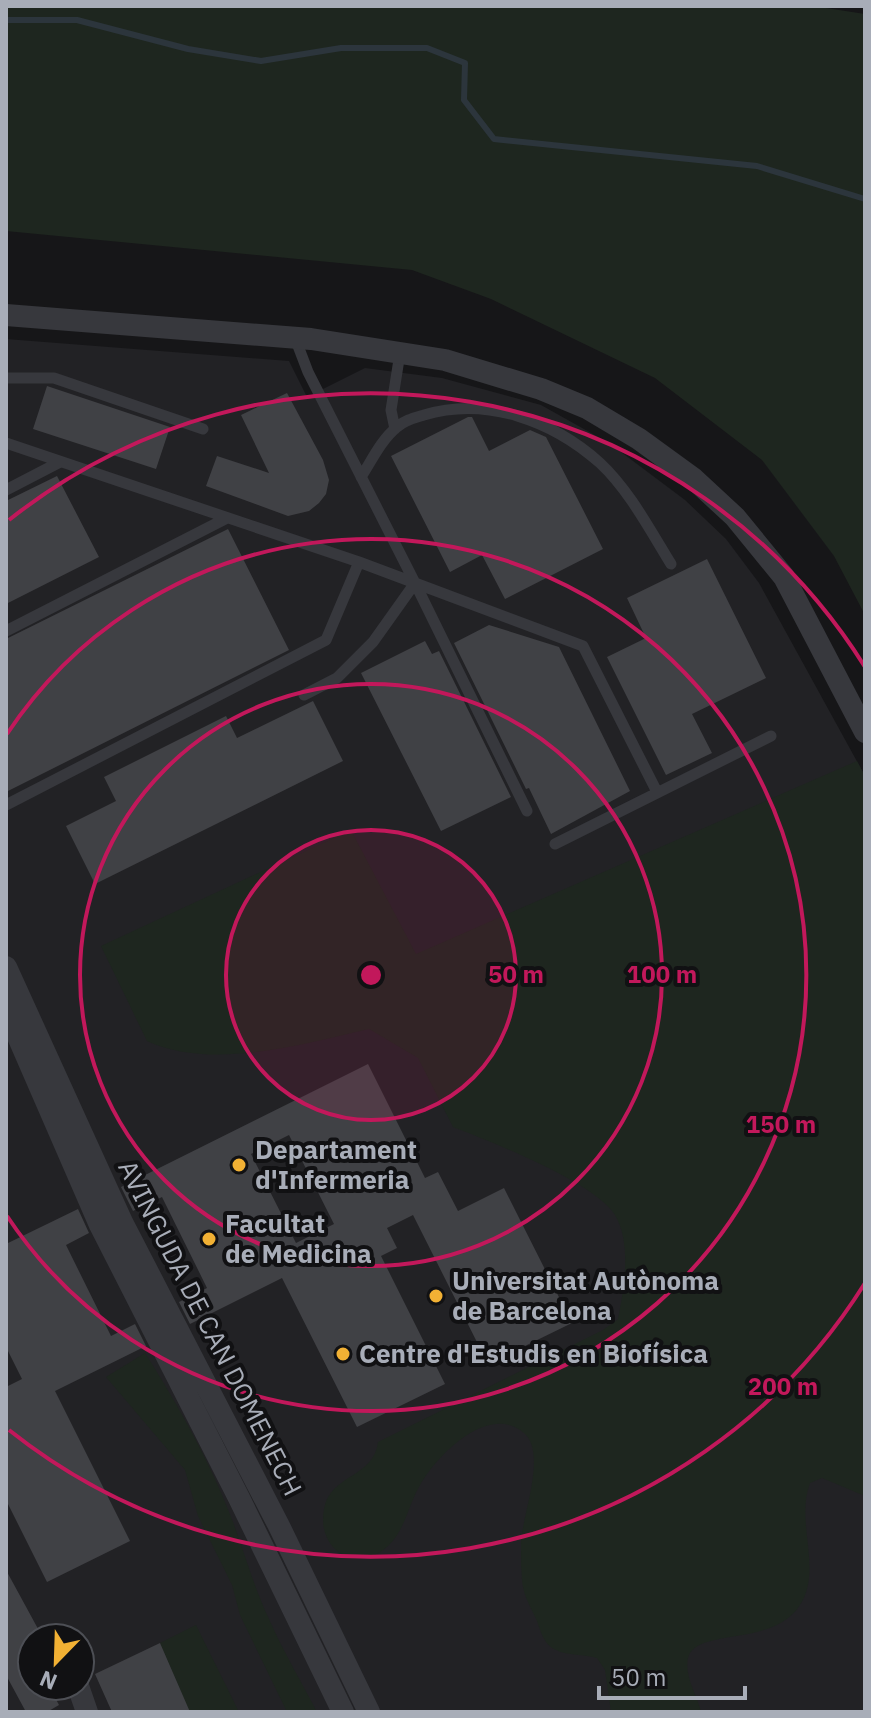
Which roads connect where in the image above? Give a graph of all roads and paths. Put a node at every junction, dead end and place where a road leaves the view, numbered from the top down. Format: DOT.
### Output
graph roads {
  1 [pos="6,315"];
  2 [pos="295,338"];
  3 [pos="400,353"];
  4 [pos="6,378"];
  5 [pos="203,429"];
  6 [pos="395,429"];
  7 [pos="6,443"];
  8 [pos="60,462"];
  9 [pos="361,477"];
  10 [pos="6,490"];
  11 [pos="227,518"];
  12 [pos="359,562"];
  13 [pos="671,564"];
  14 [pos="415,583"];
  15 [pos="6,631"];
  16 [pos="304,695"];
  17 [pos="865,732"];
  18 [pos="771,736"];
  19 [pos="657,792"];
  20 [pos="6,805"];
  21 [pos="527,811"];
  22 [pos="555,844"];
  23 [pos="6,967"];
  24 [pos="6,1009"];
  25 [pos="343,1712"];
  26 [pos="369,1712"];
  1 -- 2 [label="street"];
  2 -- 3 [label="street"];
  2 -- 9 [label="lane"];
  3 -- 6 [label="lane"];
  3 -- 17 [label="street"];
  4 -- 5 [label="lane"];
  6 -- 9 [label="lane"];
  6 -- 13 [label="lane"];
  7 -- 8 [label="lane"];
  8 -- 10 [label="lane"];
  8 -- 11 [label="lane"];
  9 -- 14 [label="lane"];
  11 -- 12 [label="lane"];
  11 -- 15 [label="lane"];
  12 -- 14 [label="lane"];
  12 -- 20 [label="lane"];
  14 -- 16 [label="lane"];
  14 -- 19 [label="lane"];
  14 -- 21 [label="lane"];
  18 -- 19 [label="lane"];
  19 -- 22 [label="lane"];
  23 -- 26 [label="street, AVINGUDA DE CAN DOMENECH"];
  24 -- 25 [label="street, AVINGUDA DE CAN DOMENECH"];
}
